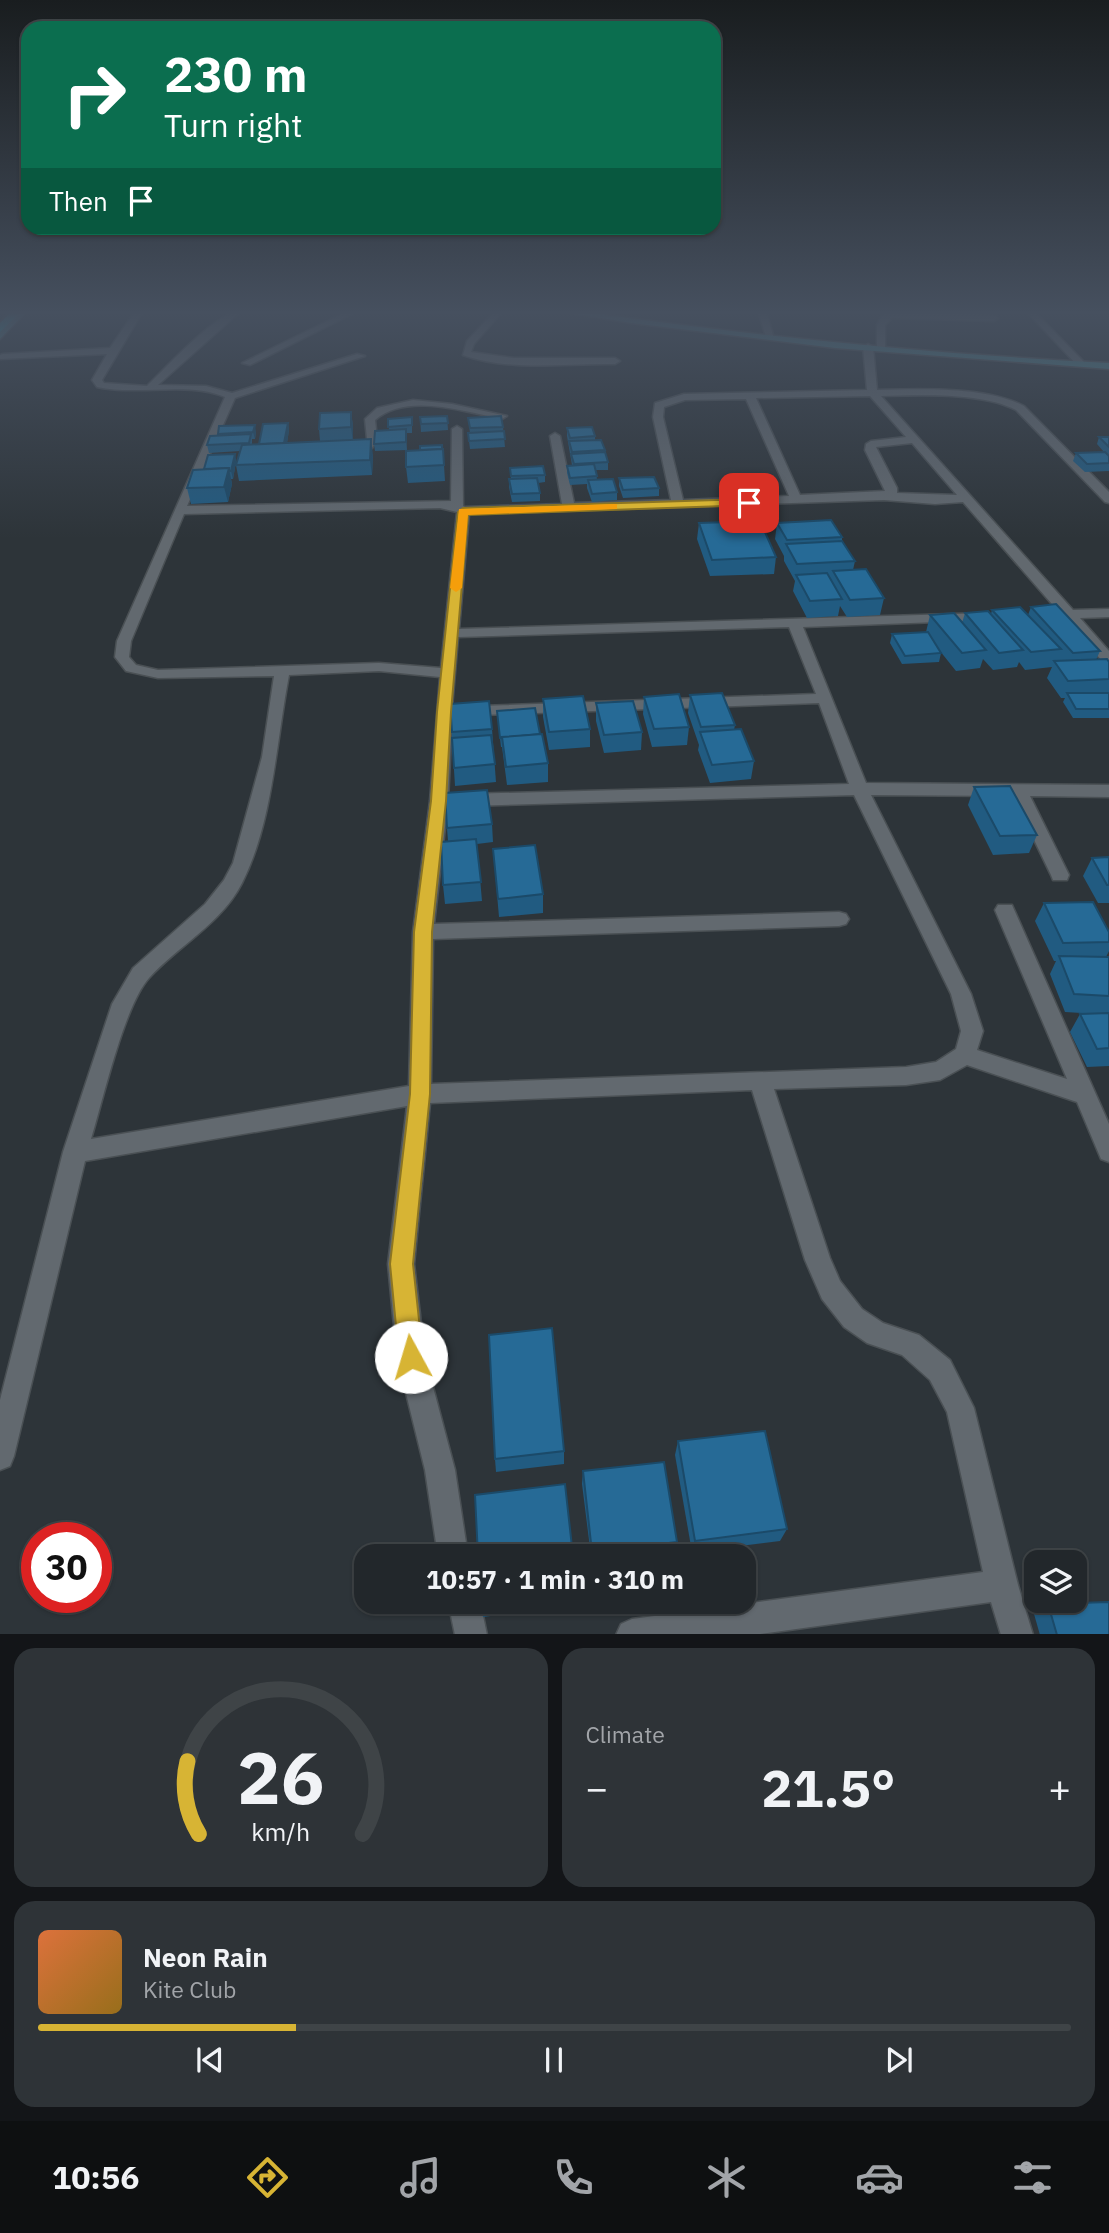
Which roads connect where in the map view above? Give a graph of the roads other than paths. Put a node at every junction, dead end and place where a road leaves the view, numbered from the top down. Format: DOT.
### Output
graph roads {
  1 [pos="128,387"];
  2 [pos="259,387"];
  3 [pos="872,387"];
  4 [pos="149,389"];
  5 [pos="872,392"];
  6 [pos="231,396"];
  7 [pos="750,396"];
  8 [pos="502,416"];
  9 [pos="457,429"];
  10 [pos="555,436"];
  11 [pos="914,440"];
  12 [pos="339,453"];
  13 [pos="202,458"];
  14 [pos="216,458"];
  15 [pos="884,496"];
  16 [pos="966,498"];
  17 [pos="1109,499"];
  18 [pos="797,501"];
  19 [pos="678,505"];
  20 [pos="569,508"];
  21 [pos="460,509"];
  22 [pos="179,510"];
  23 [pos="1109,613"];
  24 [pos="1069,615"];
  25 [pos="1028,616"];
  26 [pos="1000,617"];
  27 [pos="794,623"];
  28 [pos="452,633"];
  29 [pos="1109,660"];
  30 [pos="282,671"];
  31 [pos="448,673"];
  32 [pos="825,698"];
  33 [pos="444,712"];
  34 [pos="860,789"];
  35 [pos="1019,790"];
  36 [pos="1109,791"];
  37 [pos="439,801"];
  38 [pos="1060,875"];
  39 [pos="1005,910"];
  40 [pos="839,919"];
  41 [pos="423,932"];
  42 [pos="965,1055"];
  43 [pos="760,1080"];
  44 [pos="420,1094"];
  45 [pos="1085,1095"];
  46 [pos="1109,1151"];
  47 [pos="75,1152"];
  48 [pos="0,1456"];
  49 [pos="451,1544"];
  50 [pos="1002,1586"];
  51 [pos="467,1614"];
  52 [pos="471,1634"];
  53 [pos="632,1634"];
  54 [pos="1017,1634"];
  1 -- 4 [label="street"];
  2 -- 6 [label="street"];
  3 -- 5 [label="street"];
  4 -- 6 [label="street"];
  5 -- 7 [label="street"];
  5 -- 11 [label="street"];
  5 -- 17 [label="street"];
  6 -- 13 [label="street"];
  7 -- 18 [label="street"];
  7 -- 19 [label="street"];
  8 -- 12 [label="street"];
  9 -- 21 [label="street"];
  10 -- 20 [label="street"];
  11 -- 15 [label="street"];
  11 -- 16 [label="street"];
  13 -- 14 [label="street"];
  13 -- 22 [label="street"];
  15 -- 16 [label="street"];
  15 -- 18 [label="street"];
  16 -- 24 [label="street"];
  18 -- 19 [label="street"];
  19 -- 20 [label="street"];
  20 -- 21 [label="street"];
  21 -- 22 [label="street"];
  21 -- 28 [label="street"];
  22 -- 30 [label="street"];
  23 -- 24 [label="street"];
  24 -- 25 [label="street"];
  24 -- 29 [label="street"];
  26 -- 27 [label="street"];
  27 -- 28 [label="street"];
  27 -- 32 [label="street"];
  28 -- 31 [label="street"];
  30 -- 31 [label="street"];
  30 -- 47 [label="street"];
  31 -- 33 [label="street"];
  32 -- 33 [label="street"];
  32 -- 34 [label="street"];
  33 -- 37 [label="street"];
  34 -- 35 [label="street"];
  34 -- 37 [label="street"];
  34 -- 42 [label="street"];
  35 -- 36 [label="street"];
  35 -- 38 [label="street"];
  37 -- 41 [label="street"];
  39 -- 45 [label="street"];
  40 -- 41 [label="street"];
  41 -- 44 [label="street"];
  42 -- 43 [label="street"];
  42 -- 45 [label="street"];
  43 -- 44 [label="street"];
  43 -- 50 [label="street"];
  44 -- 47 [label="street"];
  44 -- 49 [label="street"];
  45 -- 46 [label="street"];
  47 -- 48 [label="street"];
  50 -- 53 [label="street"];
  50 -- 54 [label="street"];
  51 -- 52 [label="street"];
}
